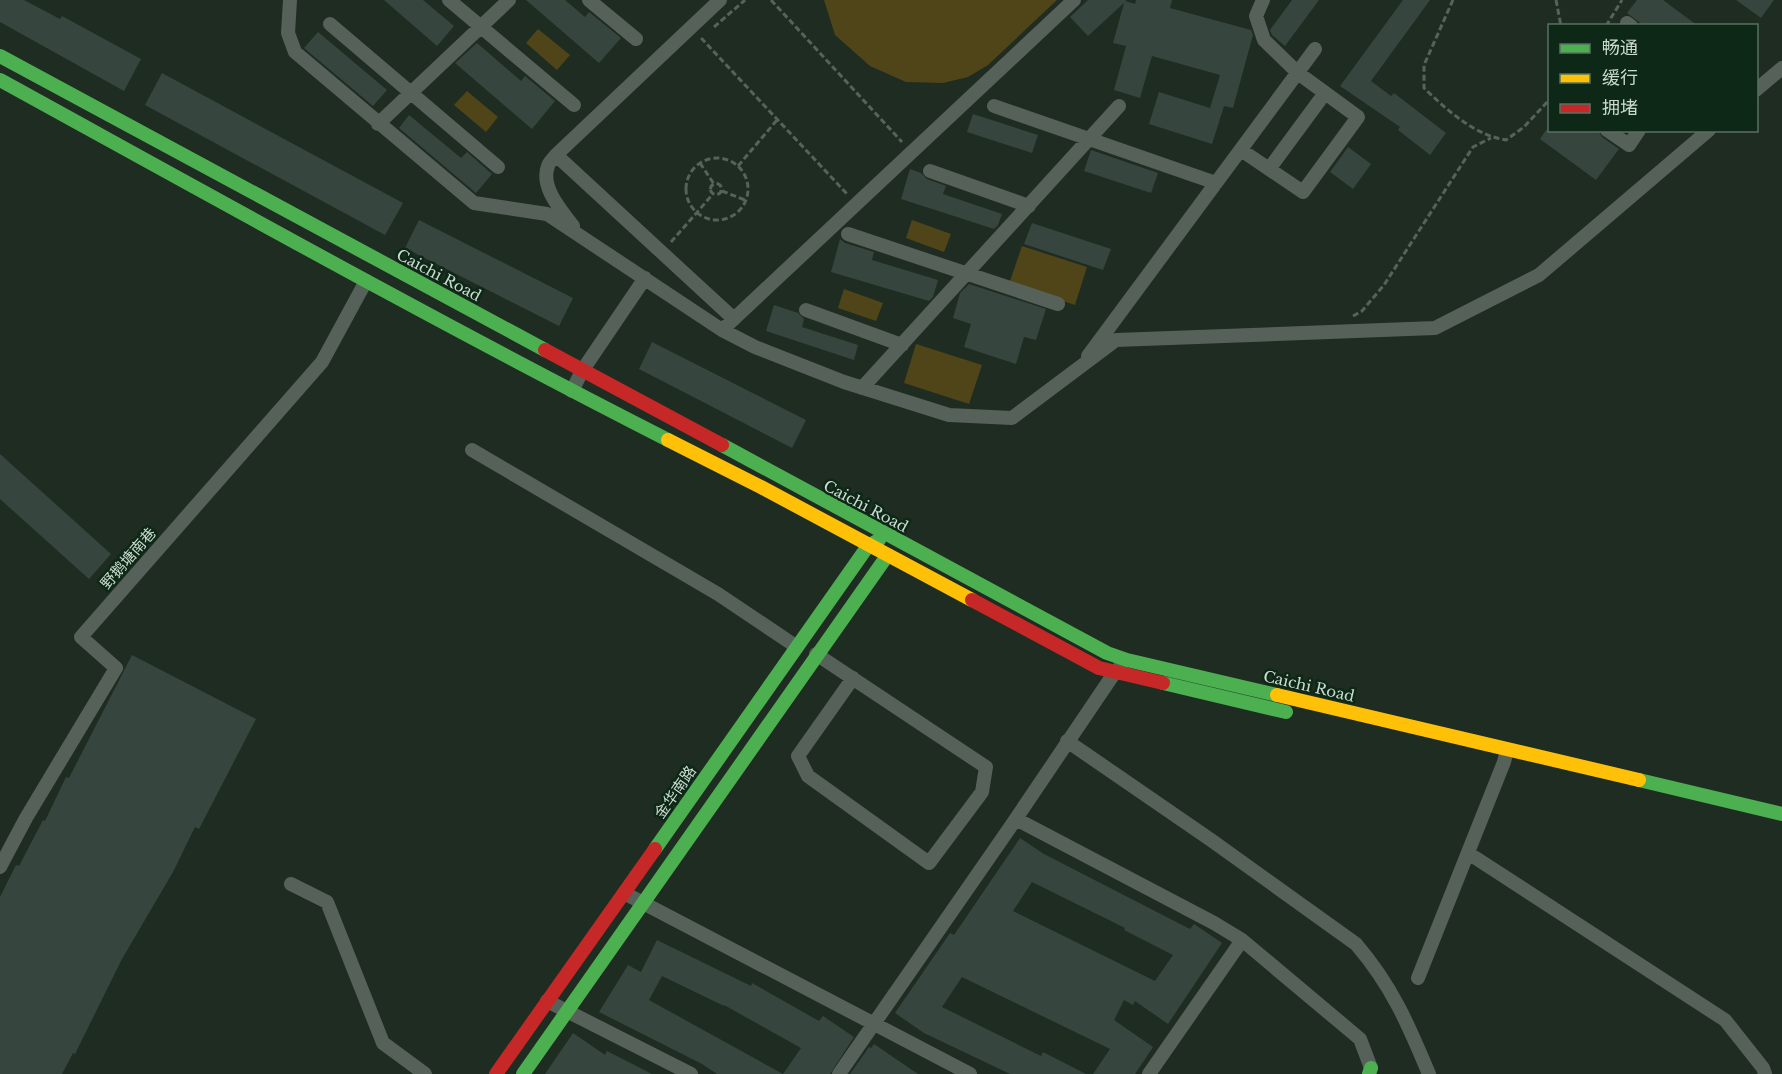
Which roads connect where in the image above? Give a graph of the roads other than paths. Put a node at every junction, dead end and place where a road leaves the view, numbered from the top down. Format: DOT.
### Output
graph roads {
  1 [pos="290,0"];
  2 [pos="449,0"];
  3 [pos="509,0"];
  4 [pos="589,0"];
  5 [pos="720,0"];
  6 [pos="1074,0"];
  7 [pos="1263,0"];
  8 [pos="330,24"];
  9 [pos="481,27"];
  10 [pos="636,39"];
  11 [pos="1315,49"];
  12 [pos="0,56"];
  13 [pos="1782,69"];
  14 [pos="1298,73"];
  15 [pos="0,80"];
  16 [pos="1758,88"];
  17 [pos="411,93"];
  18 [pos="1325,93"];
  19 [pos="574,105"];
  20 [pos="994,106"];
  21 [pos="1119,106"];
  22 [pos="378,124"];
  23 [pos="1610,132"];
  24 [pos="1638,132"];
  25 [pos="1707,132"];
  26 [pos="1089,139"];
  27 [pos="1241,150"];
  28 [pos="556,155"];
  29 [pos="498,167"];
  30 [pos="1269,169"];
  31 [pos="930,171"];
  32 [pos="1216,183"];
  33 [pos="1029,206"];
  34 [pos="848,234"];
  35 [pos="579,235"];
  36 [pos="966,274"];
  37 [pos="645,278"];
  38 [pos="366,281"];
  39 [pos="1058,304"];
  40 [pos="806,310"];
  41 [pos="734,319"];
  42 [pos="722,330"];
  43 [pos="902,345"];
  44 [pos="1080,367"];
  45 [pos="582,371"];
  46 [pos="862,388"];
  47 [pos="572,391"];
  48 [pos="472,450"];
  49 [pos="886,535"];
  50 [pos="868,546"];
  51 [pos="886,556"];
  52 [pos="797,647"];
  53 [pos="816,654"];
  54 [pos="1127,660"];
  55 [pos="1115,672"];
  56 [pos="853,678"];
  57 [pos="1298,714"];
  58 [pos="1068,741"];
  59 [pos="1458,752"];
  60 [pos="1506,756"];
  61 [pos="1782,814"];
  62 [pos="1013,823"];
  63 [pos="1782,827"];
  64 [pos="1468,853"];
  65 [pos="0,867"];
  66 [pos="291,884"];
  67 [pos="624,892"];
  68 [pos="643,902"];
  69 [pos="1238,946"];
  70 [pos="1418,978"];
  71 [pos="547,1001"];
  72 [pos="567,1011"];
  73 [pos="875,1024"];
  74 [pos="1367,1071"];
  75 [pos="425,1074"];
  76 [pos="496,1074"];
  77 [pos="523,1074"];
  78 [pos="691,1074"];
  79 [pos="839,1074"];
  80 [pos="970,1074"];
  81 [pos="1149,1074"];
  82 [pos="1429,1074"];
  83 [pos="1765,1074"];
  1 -- 22 [label="street"];
  2 -- 9 [label="street"];
  3 -- 9 [label="street"];
  4 -- 10 [label="street"];
  5 -- 28 [label="street"];
  6 -- 41 [label="street"];
  7 -- 14 [label="street"];
  8 -- 17 [label="street"];
  9 -- 17 [label="street"];
  9 -- 19 [label="street"];
  11 -- 14 [label="street"];
  12 -- 45 [label="street, Caichi Road"];
  13 -- 16 [label="street"];
  14 -- 18 [label="street"];
  14 -- 27 [label="street"];
  15 -- 38 [label="street, Caichi Road"];
  17 -- 22 [label="street"];
  17 -- 29 [label="street"];
  18 -- 30 [label="street"];
  18 -- 30 [label="street"];
  20 -- 26 [label="street"];
  21 -- 26 [label="street"];
  22 -- 35 [label="street"];
  23 -- 24 [label="street"];
  25 -- 44 [label="street"];
  26 -- 32 [label="street"];
  26 -- 33 [label="street"];
  27 -- 30 [label="street"];
  27 -- 32 [label="street"];
  28 -- 35 [label="street"];
  28 -- 41 [label="street"];
  31 -- 33 [label="street"];
  32 -- 44 [label="street"];
  33 -- 36 [label="street"];
  34 -- 36 [label="street"];
  35 -- 37 [label="street"];
  36 -- 39 [label="street"];
  36 -- 43 [label="street"];
  37 -- 42 [label="street"];
  37 -- 45 [label="street"];
  38 -- 47 [label="street, Caichi Road"];
  38 -- 65 [label="street, 野鹅塘南巷"];
  40 -- 43 [label="street"];
  41 -- 42 [label="street"];
  42 -- 46 [label="street"];
  43 -- 46 [label="street"];
  44 -- 46 [label="street"];
  45 -- 47 [label="street"];
  45 -- 49 [label="street, Caichi Road"];
  47 -- 50 [label="street, Caichi Road"];
  48 -- 52 [label="street"];
  49 -- 50 [label="street, 金华南路"];
  49 -- 51 [label="street"];
  49 -- 54 [label="street, Caichi Road"];
  50 -- 51 [label="street, Caichi Road"];
  50 -- 52 [label="street, 金华南路"];
  51 -- 53 [label="street"];
  51 -- 55 [label="street, Caichi Road"];
  52 -- 67 [label="street, 金华南路"];
  53 -- 56 [label="street"];
  53 -- 68 [label="street"];
  54 -- 55 [label="street"];
  54 -- 60 [label="street, Caichi Road"];
  55 -- 57 [label="street, Caichi Road"];
  55 -- 58 [label="street"];
  56 -- 56 [label="street"];
  58 -- 62 [label="street"];
  58 -- 82 [label="street"];
  59 -- 60 [label="street, Caichi Road"];
  60 -- 61 [label="street, Caichi Road"];
  60 -- 63 [label="street, Caichi Road"];
  60 -- 64 [label="street"];
  62 -- 69 [label="street"];
  62 -- 73 [label="street"];
  62 -- 74 [label="street"];
  64 -- 70 [label="street"];
  64 -- 83 [label="street"];
  66 -- 75 [label="street"];
  67 -- 68 [label="street"];
  67 -- 71 [label="street, 金华南路"];
  68 -- 72 [label="street"];
  68 -- 73 [label="street"];
  69 -- 74 [label="street"];
  69 -- 81 [label="street"];
  71 -- 72 [label="street"];
  71 -- 76 [label="street, 金华南路"];
  72 -- 77 [label="street"];
  72 -- 78 [label="street"];
  73 -- 79 [label="street"];
  73 -- 80 [label="street"];
}
